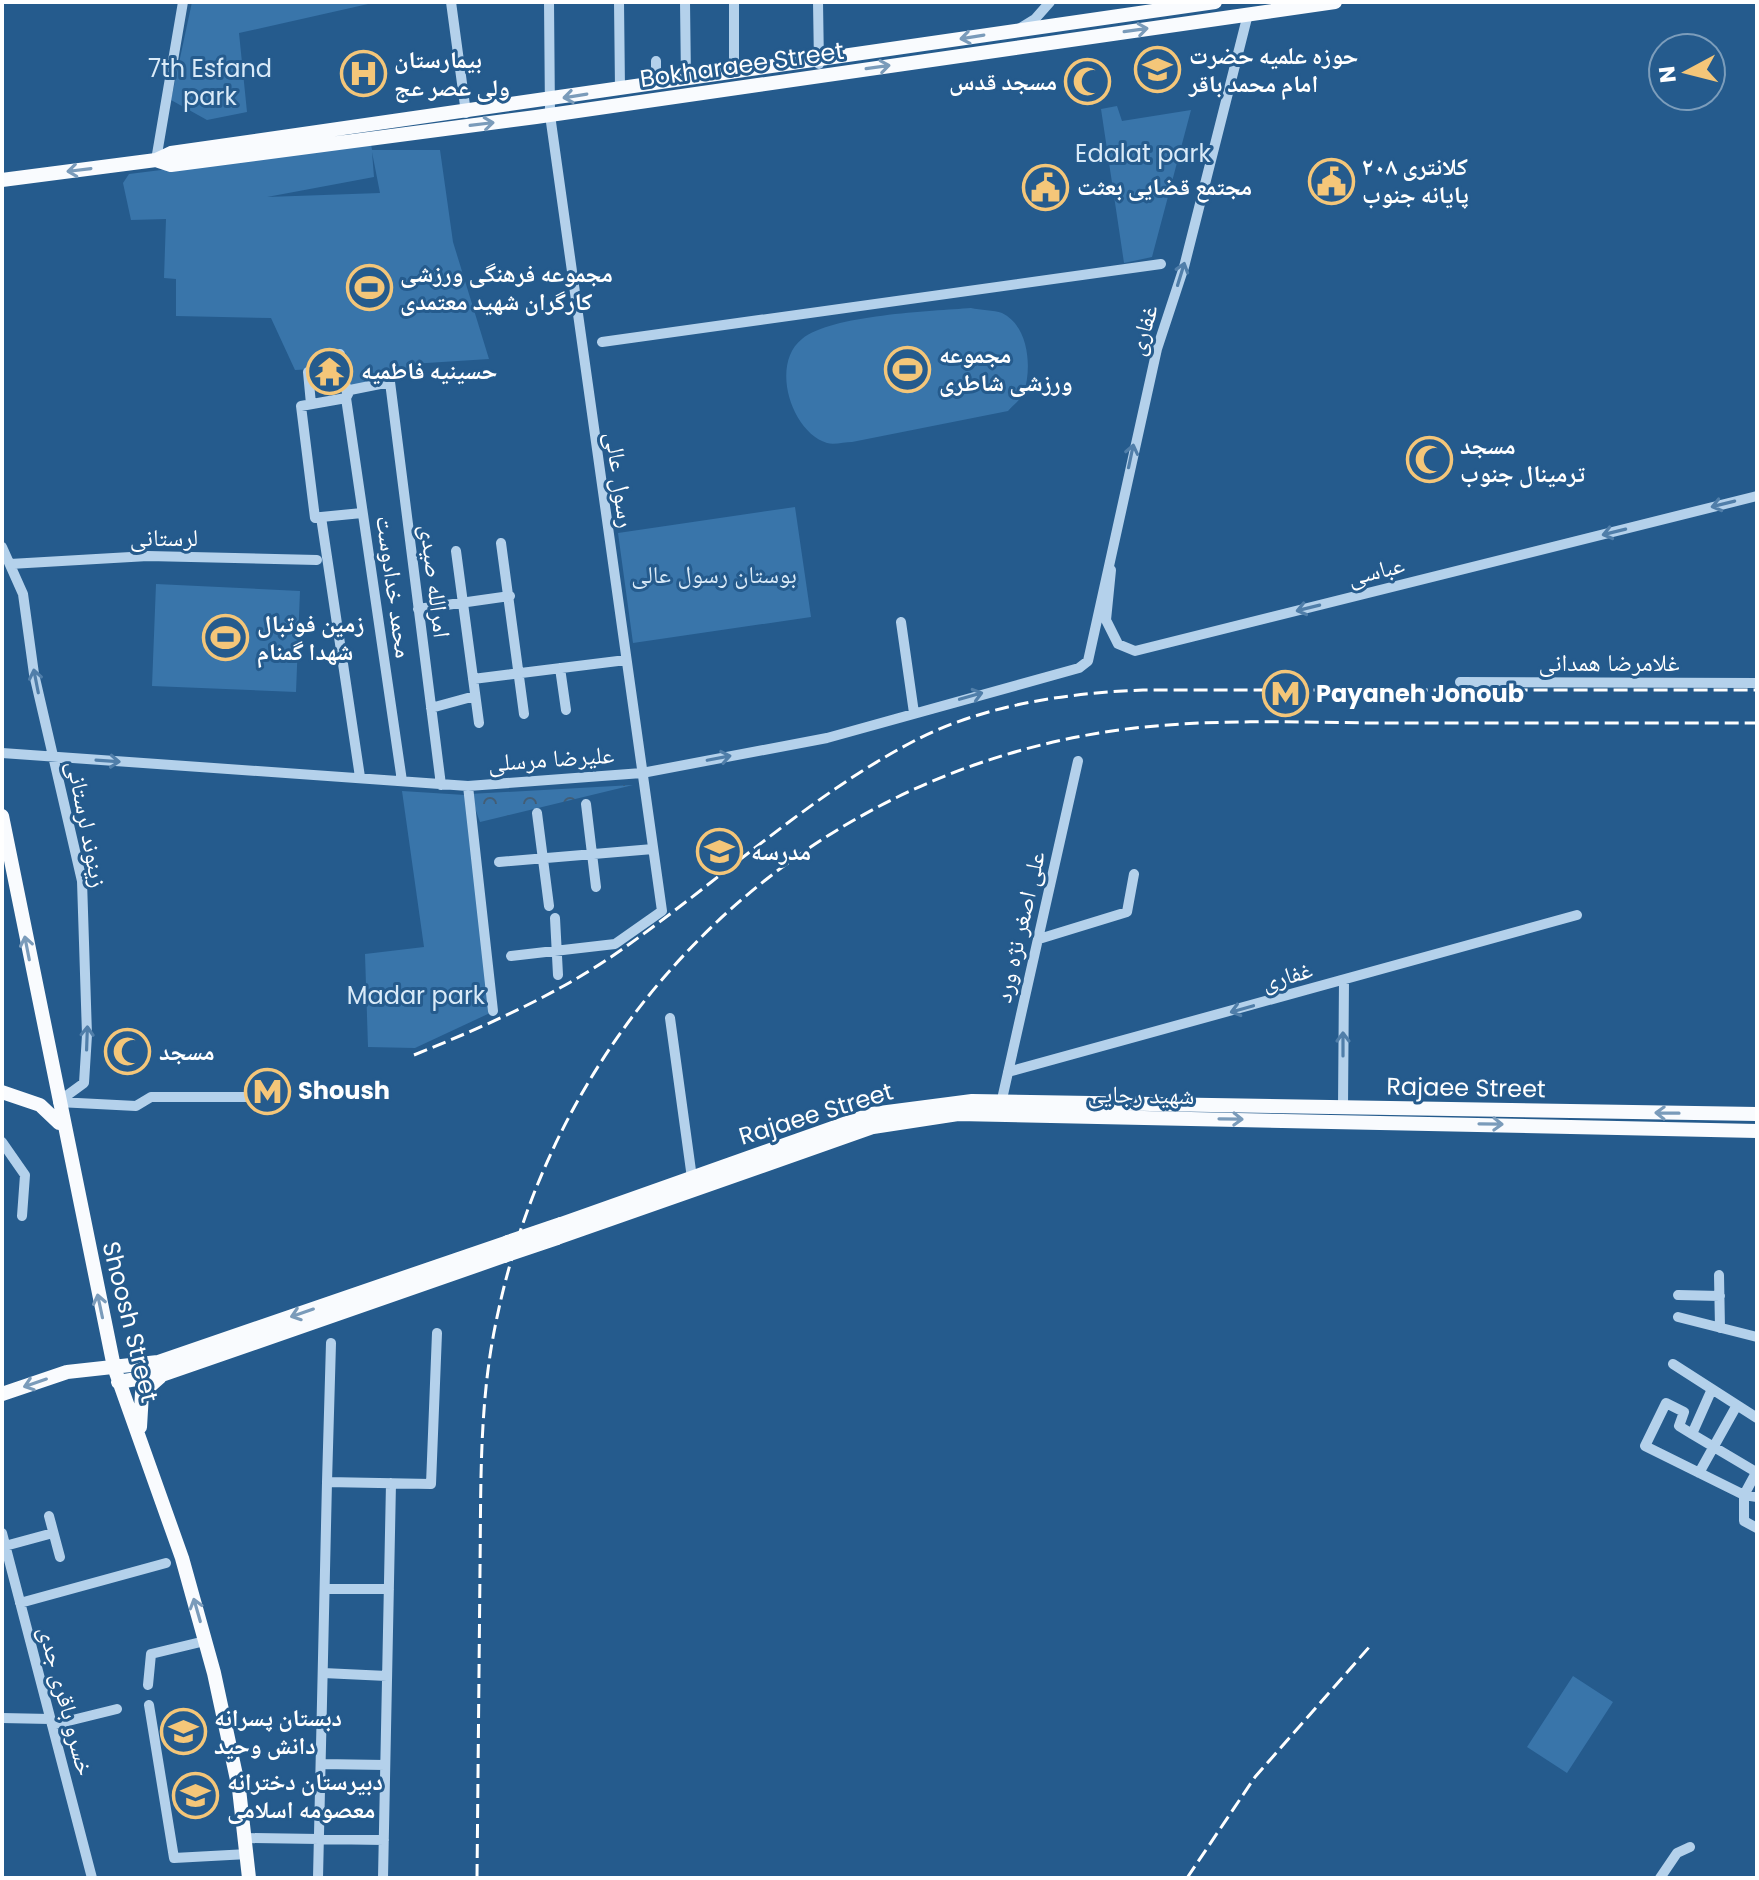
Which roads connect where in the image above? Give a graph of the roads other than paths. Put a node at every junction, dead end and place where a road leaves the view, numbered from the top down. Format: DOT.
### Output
graph roads {
  1 [pos="183,2"];
  2 [pos="451,2"];
  3 [pos="549,2"];
  4 [pos="619,2"];
  5 [pos="685,2"];
  6 [pos="734,2"];
  7 [pos="818,2"];
  8 [pos="1050,2"];
  9 [pos="1215,2"];
  10 [pos="1233,2"];
  11 [pos="1335,2"];
  12 [pos="1248,14"];
  13 [pos="1016,30"];
  14 [pos="656,61"];
  15 [pos="820,68"];
  16 [pos="734,73"];
  17 [pos="686,80"];
  18 [pos="656,84"];
  19 [pos="620,89"];
  20 [pos="549,108"];
  21 [pos="466,113"];
  22 [pos="434,124"];
  23 [pos="156,160"];
  24 [pos="2,180"];
  25 [pos="1161,264"];
  26 [pos="602,342"];
  27 [pos="340,354"];
  28 [pos="308,372"];
  29 [pos="347,396"];
  30 [pos="306,405"];
  31 [pos="1757,496"];
  32 [pos="362,513"];
  33 [pos="321,517"];
  34 [pos="1115,532"];
  35 [pos="501,543"];
  36 [pos="2,547"];
  37 [pos="456,551"];
  38 [pos="317,560"];
  39 [pos="10,564"];
  40 [pos="510,596"];
  41 [pos="463,602"];
  42 [pos="418,609"];
  43 [pos="901,622"];
  44 [pos="626,660"];
  45 [pos="1088,661"];
  46 [pos="560,668"];
  47 [pos="519,673"];
  48 [pos="473,679"];
  49 [pos="1460,682"];
  50 [pos="1757,683"];
  51 [pos="475,696"];
  52 [pos="431,708"];
  53 [pos="566,710"];
  54 [pos="914,713"];
  55 [pos="524,714"];
  56 [pos="479,723"];
  57 [pos="2,753"];
  58 [pos="54,757"];
  59 [pos="1078,761"];
  60 [pos="642,773"];
  61 [pos="360,777"];
  62 [pos="402,781"];
  63 [pos="441,785"];
  64 [pos="468,786"];
  65 [pos="586,804"];
  66 [pos="537,813"];
  67 [pos="2,816"];
  68 [pos="653,849"];
  69 [pos="593,854"];
  70 [pos="543,858"];
  71 [pos="499,862"];
  72 [pos="1134,874"];
  73 [pos="596,887"];
  74 [pos="549,906"];
  75 [pos="1577,915"];
  76 [pos="555,918"];
  77 [pos="1039,939"];
  78 [pos="557,951"];
  79 [pos="511,956"];
  80 [pos="558,975"];
  81 [pos="1344,980"];
  82 [pos="493,1011"];
  83 [pos="670,1018"];
  84 [pos="1008,1072"];
  85 [pos="3,1088"];
  86 [pos="246,1097"];
  87 [pos="58,1102"];
  88 [pos="1343,1107"];
  89 [pos="1000,1108"];
  90 [pos="1751,1122"];
  91 [pos="64,1135"];
  92 [pos="2,1142"];
  93 [pos="692,1178"];
  94 [pos="22,1216"];
  95 [pos="559,1231"];
  96 [pos="506,1249"];
  97 [pos="1719,1275"];
  98 [pos="1678,1295"];
  99 [pos="1720,1296"];
  100 [pos="1678,1317"];
  101 [pos="1720,1328"];
  102 [pos="437,1333"];
  103 [pos="1757,1337"];
  104 [pos="331,1343"];
  105 [pos="1673,1364"];
  106 [pos="107,1367"];
  107 [pos="140,1372"];
  108 [pos="162,1375"];
  109 [pos="118,1382"];
  110 [pos="1712,1389"];
  111 [pos="2,1394"];
  112 [pos="1737,1405"];
  113 [pos="1757,1417"];
  114 [pos="1692,1434"];
  115 [pos="140,1440"];
  116 [pos="1717,1447"];
  117 [pos="1757,1472"];
  118 [pos="1699,1473"];
  119 [pos="327,1482"];
  120 [pos="391,1483"];
  121 [pos="1744,1495"];
  122 [pos="1757,1497"];
  123 [pos="49,1516"];
  124 [pos="1757,1528"];
  125 [pos="2,1533"];
  126 [pos="53,1533"];
  127 [pos="5,1546"];
  128 [pos="60,1557"];
  129 [pos="166,1563"];
  130 [pos="8,1577"];
  131 [pos="325,1589"];
  132 [pos="389,1589"];
  133 [pos="20,1603"];
  134 [pos="205,1641"];
  135 [pos="323,1673"];
  136 [pos="387,1676"];
  137 [pos="148,1685"];
  138 [pos="149,1705"];
  139 [pos="117,1709"];
  140 [pos="2,1718"];
  141 [pos="51,1722"];
  142 [pos="321,1764"];
  143 [pos="385,1765"];
  144 [pos="319,1837"];
  145 [pos="246,1838"];
  146 [pos="384,1840"];
  147 [pos="1690,1847"];
  148 [pos="248,1854"];
  149 [pos="92,1878"];
  150 [pos="249,1878"];
  151 [pos="318,1878"];
  152 [pos="383,1878"];
  153 [pos="1660,1878"];
  1 -- 23 [label="street"];
  2 -- 21 [label="street"];
  3 -- 20 [label="street, رسول عالی"];
  4 -- 19 [label="street"];
  5 -- 17 [label="street"];
  6 -- 16 [label="street"];
  7 -- 15 [label="street"];
  8 -- 13 [label="street"];
  9 -- 13 [label="main road, Bokharaee Street"];
  10 -- 12 [label="main road"];
  11 -- 12 [label="main road, Bokharaee Street"];
  15 -- 12 [label="main road, Bokharaee Street, one-way"];
  34 -- 12 [label="street, غفاری, one-way"];
  13 -- 15 [label="main road, Bokharaee Street, one-way"];
  14 -- 18 [label="street"];
  15 -- 16 [label="main road, Bokharaee Street"];
  15 -- 20 [label="main road, Bokharaee Street"];
  16 -- 17 [label="main road, Bokharaee Street"];
  17 -- 18 [label="main road, Bokharaee Street"];
  18 -- 19 [label="main road, Bokharaee Street"];
  19 -- 20 [label="main road, Bokharaee Street, one-way"];
  20 -- 21 [label="main road, Bokharaee Street"];
  22 -- 20 [label="main road, Bokharaee Street, one-way"];
  20 -- 44 [label="street, رسول عالی"];
  21 -- 22 [label="main road, Bokharaee Street"];
  22 -- 23 [label="main road, Bokharaee Street"];
  23 -- 24 [label="main road, Bokharaee Street, one-way"];
  25 -- 26 [label="street"];
  27 -- 29 [label="street, محمد خدادوست"];
  28 -- 30 [label="street"];
  29 -- 30 [label="street"];
  29 -- 32 [label="street, محمد خدادوست"];
  29 -- 42 [label="street, امرالله صیدی"];
  30 -- 33 [label="street"];
  31 -- 34 [label="street, عباسی, one-way"];
  32 -- 33 [label="street"];
  32 -- 62 [label="street, محمد خدادوست"];
  33 -- 61 [label="street"];
  34 -- 45 [label="street, غفاری"];
  35 -- 40 [label="street"];
  36 -- 39 [label="street, زینوند لرستانی"];
  37 -- 41 [label="street"];
  38 -- 39 [label="street, لرستانی"];
  58 -- 39 [label="street, زینوند لرستانی, one-way"];
  40 -- 41 [label="street"];
  40 -- 47 [label="street"];
  41 -- 42 [label="street"];
  41 -- 48 [label="street"];
  42 -- 52 [label="street, امرالله صیدی"];
  43 -- 54 [label="street"];
  44 -- 46 [label="street"];
  44 -- 60 [label="street, رسول عالی"];
  54 -- 45 [label="street, علیرضا مرسلی, one-way"];
  46 -- 47 [label="street"];
  46 -- 53 [label="street"];
  47 -- 48 [label="street"];
  47 -- 55 [label="street"];
  48 -- 51 [label="street"];
  49 -- 50 [label="street, غلامرضا همدانی"];
  51 -- 52 [label="street"];
  51 -- 56 [label="street"];
  52 -- 63 [label="street, امرالله صیدی"];
  60 -- 54 [label="street, علیرضا مرسلی, one-way"];
  57 -- 58 [label="street, علیرضا مرسلی"];
  58 -- 61 [label="street, علیرضا مرسلی, one-way"];
  87 -- 58 [label="street, زینوند لرستانی, one-way"];
  59 -- 77 [label="street, علی اصغر نژه ورد"];
  60 -- 64 [label="street, علیرضا مرسلی"];
  60 -- 68 [label="street, رسول عالی"];
  61 -- 62 [label="street, علیرضا مرسلی"];
  62 -- 63 [label="street, علیرضا مرسلی"];
  63 -- 64 [label="street, علیرضا مرسلی"];
  64 -- 82 [label="street"];
  65 -- 69 [label="street"];
  66 -- 70 [label="street"];
  87 -- 67 [label="main road, Shoosh Street, one-way"];
  68 -- 69 [label="street"];
  68 -- 78 [label="street, رسول عالی"];
  69 -- 70 [label="street"];
  69 -- 73 [label="street"];
  70 -- 71 [label="street"];
  70 -- 74 [label="street"];
  72 -- 77 [label="street"];
  75 -- 81 [label="street, غفاری"];
  76 -- 78 [label="street"];
  77 -- 84 [label="street, علی اصغر نژه ورد"];
  78 -- 79 [label="street"];
  78 -- 80 [label="street"];
  81 -- 84 [label="street, غفاری, one-way"];
  88 -- 81 [label="street, one-way"];
  83 -- 93 [label="street"];
  84 -- 89 [label="street, علی اصغر نژه ورد"];
  85 -- 91 [label="main road"];
  86 -- 87 [label="street"];
  87 -- 91 [label="main road, Shoosh Street"];
  88 -- 89 [label="main road, Rajaee Street"];
  90 -- 88 [label="main road, Rajaee Street, one-way"];
  89 -- 90 [label="main road, شهید رجایی, one-way"];
  89 -- 93 [label="main road, Rajaee Street"];
  89 -- 95 [label="main road, شهید رجایی"];
  106 -- 91 [label="main road, Shoosh Street, one-way"];
  92 -- 94 [label="street"];
  93 -- 95 [label="main road, Rajaee Street"];
  95 -- 96 [label="main road, Rajaee Street, bridge"];
  96 -- 107 [label="main road, Rajaee Street, one-way"];
  96 -- 108 [label="main road, Rajaee Street"];
  97 -- 99 [label="street"];
  98 -- 99 [label="street"];
  99 -- 101 [label="street"];
  100 -- 101 [label="street"];
  101 -- 103 [label="street"];
  102 -- 120 [label="street"];
  104 -- 119 [label="street"];
  105 -- 110 [label="street"];
  106 -- 107 [label="main road, Rajaee Street"];
  106 -- 109 [label="main road, Shoosh Street"];
  106 -- 111 [label="main road, Rajaee Street, one-way"];
  107 -- 108 [label="main road, Rajaee Street"];
  107 -- 109 [label="main road"];
  108 -- 115 [label="main road"];
  109 -- 115 [label="main road, Shoosh Street"];
  110 -- 112 [label="street"];
  110 -- 114 [label="street"];
  112 -- 113 [label="street"];
  112 -- 116 [label="street"];
  114 -- 116 [label="street"];
  114 -- 118 [label="street"];
  134 -- 115 [label="main road, Shoosh Street, one-way"];
  116 -- 117 [label="street"];
  116 -- 118 [label="street"];
  117 -- 121 [label="street"];
  118 -- 121 [label="street"];
  119 -- 120 [label="street"];
  119 -- 131 [label="street"];
  120 -- 132 [label="street"];
  121 -- 122 [label="street"];
  121 -- 124 [label="street"];
  123 -- 126 [label="street"];
  125 -- 127 [label="street, خسرو باقری جدی"];
  126 -- 127 [label="street"];
  126 -- 128 [label="street"];
  127 -- 130 [label="street, خسرو باقری جدی"];
  129 -- 133 [label="street"];
  130 -- 133 [label="street, خسرو باقری جدی"];
  131 -- 132 [label="street"];
  131 -- 135 [label="street"];
  132 -- 136 [label="street"];
  133 -- 141 [label="street, خسرو باقری جدی"];
  134 -- 137 [label="street"];
  134 -- 145 [label="main road, Shoosh Street"];
  135 -- 136 [label="street"];
  135 -- 142 [label="street"];
  136 -- 143 [label="street"];
  138 -- 148 [label="street"];
  139 -- 141 [label="street"];
  140 -- 141 [label="street"];
  141 -- 149 [label="street, خسرو باقری جدی"];
  142 -- 143 [label="street"];
  142 -- 144 [label="street"];
  143 -- 146 [label="street"];
  144 -- 145 [label="street"];
  144 -- 146 [label="street"];
  144 -- 151 [label="street"];
  145 -- 148 [label="main road, Shoosh Street"];
  146 -- 152 [label="street"];
  147 -- 153 [label="street"];
  148 -- 150 [label="main road, Shoosh Street"];
}
